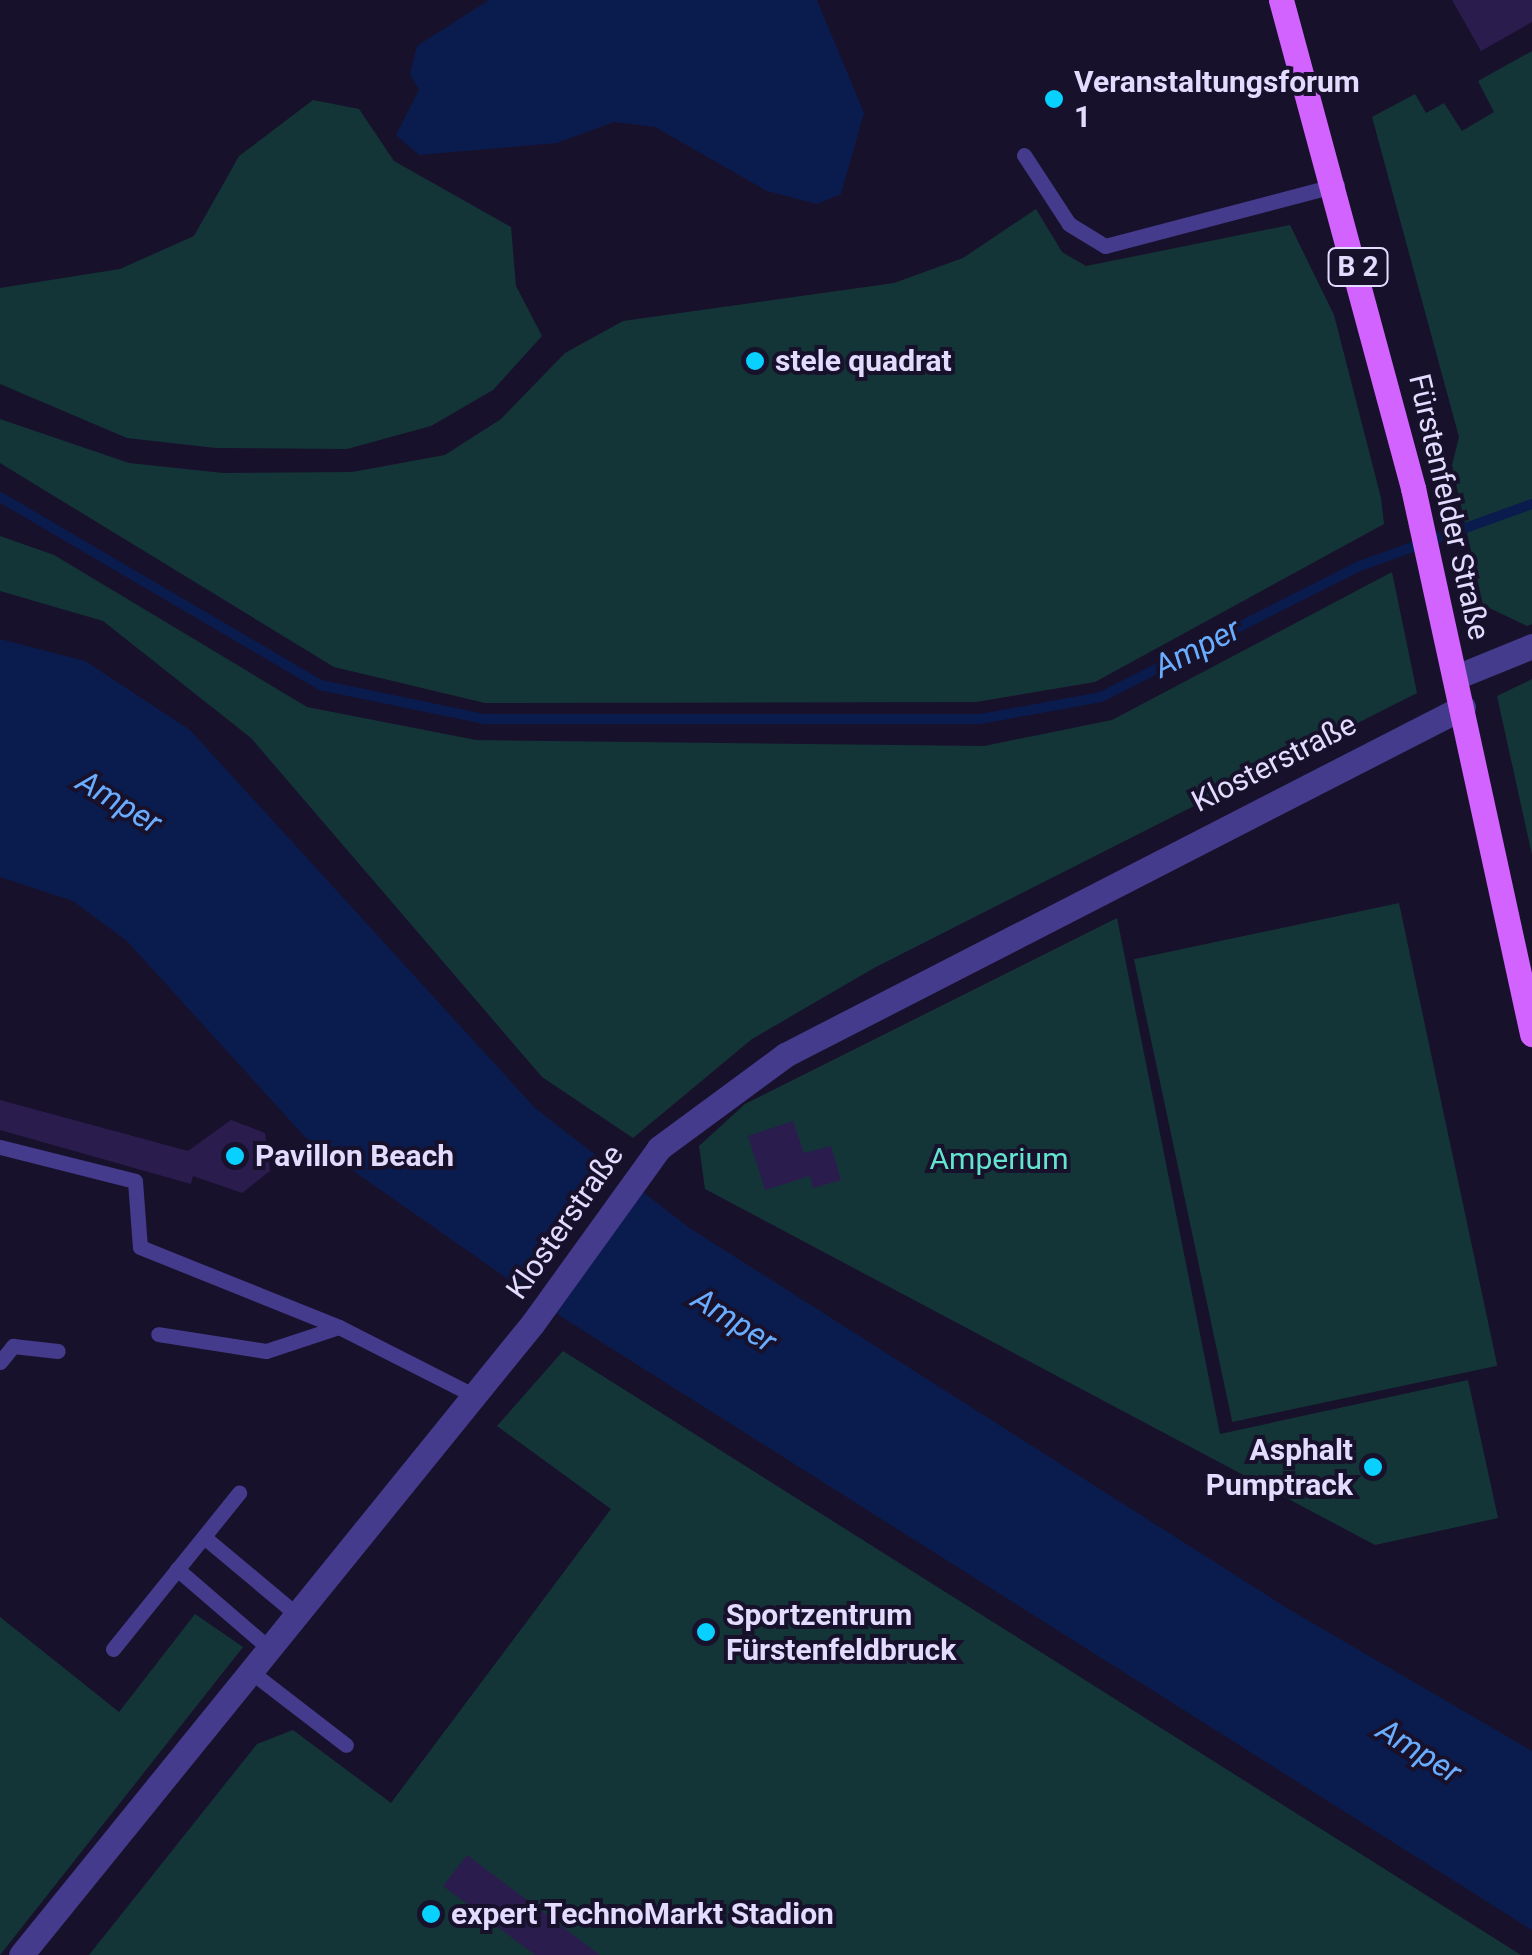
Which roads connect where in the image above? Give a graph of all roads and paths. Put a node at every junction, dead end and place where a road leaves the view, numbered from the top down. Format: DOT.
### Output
graph roads {
  1 [pos="1281,0"];
  2 [pos="1024,155"];
  3 [pos="1338,184"];
  4 [pos="1532,646"];
  5 [pos="1456,677"];
  6 [pos="1463,707"];
  7 [pos="1532,1034"];
  8 [pos="0,1148"];
  9 [pos="339,1327"];
  10 [pos="158,1334"];
  11 [pos="58,1351"];
  12 [pos="0,1362"];
  13 [pos="473,1395"];
  14 [pos="240,1493"];
  15 [pos="204,1537"];
  16 [pos="177,1569"];
  17 [pos="296,1614"];
  18 [pos="113,1648"];
  19 [pos="269,1648"];
  20 [pos="250,1671"];
  21 [pos="346,1745"];
  22 [pos="21,1955"];
  1 -- 3 [label="main road, Fürstenfelder Straße / B 2"];
  2 -- 3 [label="lane"];
  3 -- 5 [label="main road, Fürstenfelder Straße / B 2"];
  4 -- 5 [label="street"];
  5 -- 6 [label="main road, Fürstenfelder Straße / B 2"];
  6 -- 7 [label="main road, Fürstenfelder Straße / B 2"];
  6 -- 13 [label="street, Klosterstraße"];
  8 -- 9 [label="lane"];
  9 -- 10 [label="lane"];
  9 -- 13 [label="lane"];
  11 -- 12 [label="lane"];
  13 -- 17 [label="street, Klosterstraße"];
  14 -- 15 [label="lane"];
  15 -- 16 [label="lane"];
  15 -- 17 [label="lane"];
  16 -- 18 [label="lane"];
  16 -- 19 [label="lane"];
  17 -- 19 [label="street, Klosterstraße"];
  19 -- 20 [label="street, Klosterstraße"];
  20 -- 21 [label="lane"];
  20 -- 22 [label="street, Klosterstraße"];
}
